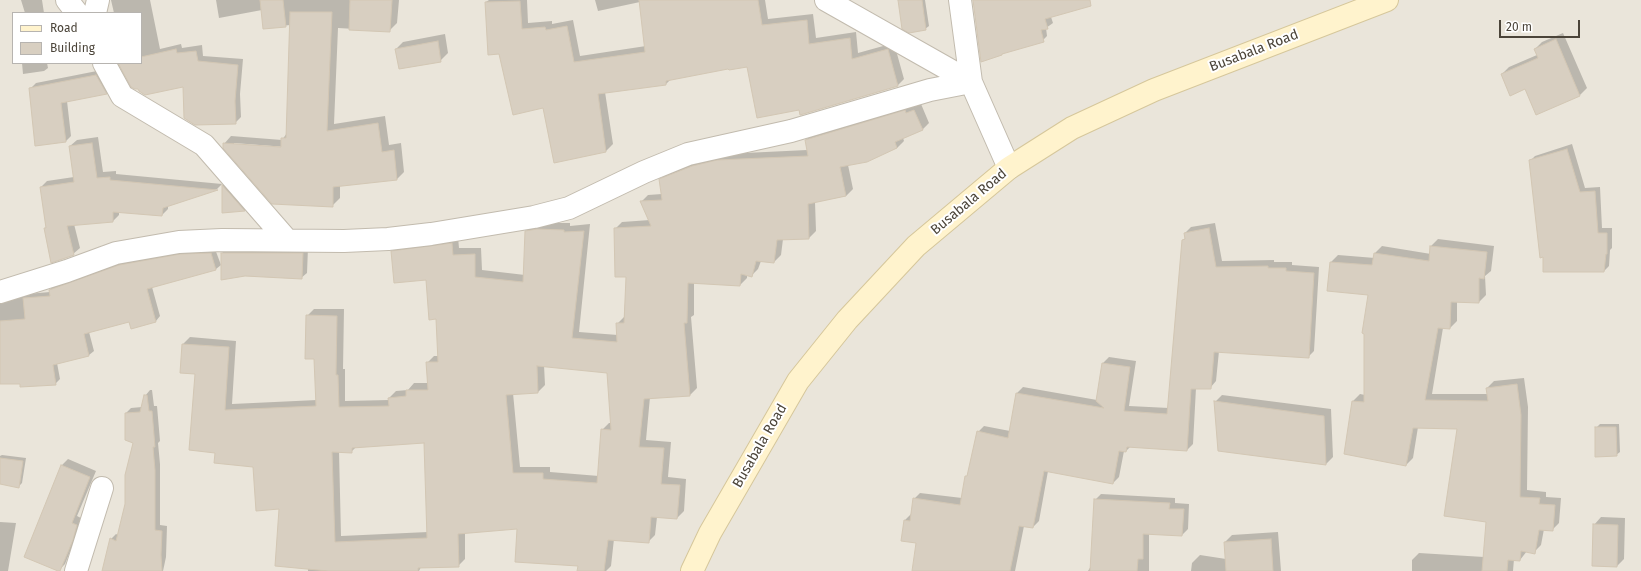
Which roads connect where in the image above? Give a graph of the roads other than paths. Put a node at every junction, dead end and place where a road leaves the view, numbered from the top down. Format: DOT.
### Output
graph roads {
  1 [pos="67,0"];
  2 [pos="98,0"];
  3 [pos="826,0"];
  4 [pos="960,0"];
  5 [pos="1387,0"];
  6 [pos="76,12"];
  7 [pos="95,12"];
  8 [pos="105,64"];
  9 [pos="972,82"];
  10 [pos="1009,168"];
  11 [pos="286,239"];
  12 [pos="0,292"];
  13 [pos="102,488"];
  14 [pos="76,571"];
  15 [pos="692,571"];
  1 -- 6 [label="street"];
  2 -- 7 [label="street"];
  3 -- 9 [label="street"];
  4 -- 9 [label="street"];
  5 -- 10 [label="street, Busabala Road"];
  8 -- 11 [label="street"];
  9 -- 10 [label="street"];
  9 -- 11 [label="street"];
  10 -- 15 [label="street, Busabala Road"];
  11 -- 12 [label="street"];
  13 -- 14 [label="street"];
}
